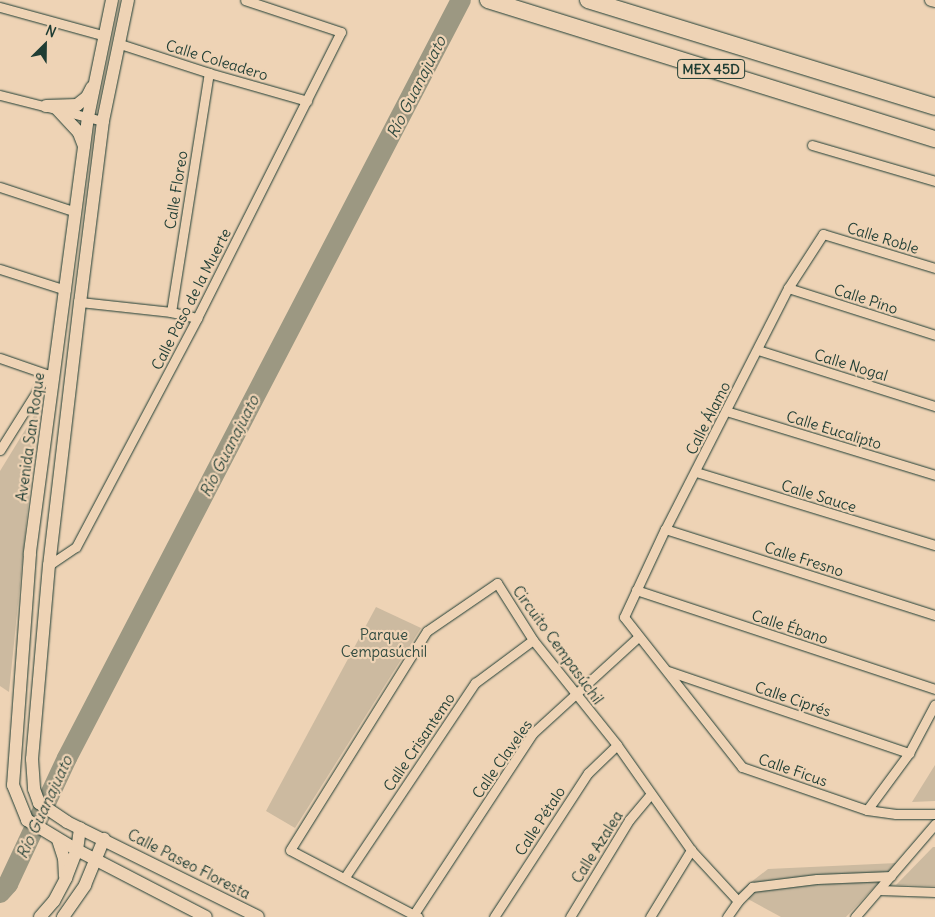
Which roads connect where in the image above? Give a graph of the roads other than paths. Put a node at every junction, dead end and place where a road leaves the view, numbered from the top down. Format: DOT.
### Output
graph roads {
  1 [pos="112,0"];
  2 [pos="128,0"];
  3 [pos="245,0"];
  4 [pos="488,0"];
  5 [pos="588,0"];
  6 [pos="931,0"];
  7 [pos="935,1"];
  8 [pos="0,7"];
  9 [pos="105,36"];
  10 [pos="120,44"];
  11 [pos="209,73"];
  12 [pos="96,78"];
  13 [pos="0,95"];
  14 [pos="306,101"];
  15 [pos="51,107"];
  16 [pos="935,107"];
  17 [pos="88,117"];
  18 [pos="103,121"];
  19 [pos="935,139"];
  20 [pos="812,145"];
  21 [pos="84,146"];
  22 [pos="935,181"];
  23 [pos="0,187"];
  24 [pos="76,212"];
  25 [pos="823,234"];
  26 [pos="935,268"];
  27 [pos="0,269"];
  28 [pos="788,288"];
  29 [pos="66,290"];
  30 [pos="80,302"];
  31 [pos="171,312"];
  32 [pos="197,318"];
  33 [pos="935,335"];
  34 [pos="758,350"];
  35 [pos="0,358"];
  36 [pos="50,376"];
  37 [pos="935,406"];
  38 [pos="726,411"];
  39 [pos="0,450"];
  40 [pos="696,472"];
  41 [pos="935,476"];
  42 [pos="665,529"];
  43 [pos="935,545"];
  44 [pos="49,565"];
  45 [pos="636,590"];
  46 [pos="935,615"];
  47 [pos="624,617"];
  48 [pos="638,637"];
  49 [pos="533,640"];
  50 [pos="668,671"];
  51 [pos="935,690"];
  52 [pos="574,694"];
  53 [pos="935,704"];
  54 [pos="617,745"];
  55 [pos="909,753"];
  56 [pos="651,794"];
  57 [pos="867,810"];
  58 [pos="935,814"];
  59 [pos="935,824"];
  60 [pos="80,828"];
  61 [pos="55,838"];
  62 [pos="104,839"];
  63 [pos="77,850"];
  64 [pos="691,850"];
  65 [pos="96,860"];
  66 [pos="891,876"];
  67 [pos="345,877"];
  68 [pos="66,878"];
  69 [pos="880,890"];
  70 [pos="935,892"];
  71 [pos="738,901"];
  72 [pos="415,916"];
  73 [pos="40,917"];
  74 [pos="63,917"];
  75 [pos="206,917"];
  76 [pos="258,917"];
  77 [pos="494,917"];
  78 [pos="570,917"];
  79 [pos="650,917"];
  80 [pos="727,917"];
  81 [pos="855,917"];
  1 -- 9 [label="street, Avenida San Roque"];
  2 -- 10 [label="street"];
  3 -- 14 [label="street, Calle Paso de la Muerte"];
  4 -- 19 [label="highway, MEX 45D"];
  5 -- 16 [label="highway, MEX 45D"];
  6 -- 7 [label="street"];
  8 -- 9 [label="street"];
  9 -- 12 [label="street, Avenida San Roque"];
  10 -- 11 [label="street, Calle Coleadero"];
  10 -- 18 [label="street"];
  11 -- 14 [label="street, Calle Coleadero"];
  11 -- 31 [label="street, Calle Floreo"];
  12 -- 15 [label="street"];
  12 -- 17 [label="street, Avenida San Roque"];
  13 -- 15 [label="street"];
  14 -- 32 [label="street, Calle Paso de la Muerte"];
  15 -- 17 [label="street"];
  15 -- 21 [label="street"];
  17 -- 18 [label="street"];
  17 -- 21 [label="street, Avenida San Roque"];
  18 -- 30 [label="street"];
  20 -- 22 [label="street"];
  21 -- 24 [label="street, Avenida San Roque"];
  23 -- 24 [label="street"];
  24 -- 29 [label="street, Avenida San Roque"];
  25 -- 26 [label="street, Calle Roble"];
  25 -- 28 [label="street, Calle Álamo"];
  27 -- 29 [label="street"];
  28 -- 33 [label="street, Calle Pino"];
  28 -- 34 [label="street, Calle Álamo"];
  29 -- 36 [label="street, Avenida San Roque"];
  30 -- 31 [label="street"];
  30 -- 44 [label="street"];
  31 -- 32 [label="street"];
  32 -- 44 [label="street, Calle Paso de la Muerte"];
  34 -- 37 [label="street, Calle Nogal"];
  34 -- 38 [label="street, Calle Álamo"];
  35 -- 36 [label="street"];
  36 -- 39 [label="street"];
  36 -- 61 [label="street, Avenida San Roque"];
  38 -- 40 [label="street, Calle Álamo"];
  38 -- 41 [label="street, Calle Eucalipto"];
  40 -- 42 [label="street, Calle Álamo"];
  40 -- 43 [label="street, Calle Sauce"];
  42 -- 45 [label="street, Calle Álamo"];
  42 -- 46 [label="street, Calle Fresno"];
  44 -- 60 [label="street"];
  45 -- 47 [label="street, Calle Álamo"];
  45 -- 51 [label="street, Calle Ébano"];
  47 -- 48 [label="street, Calle Ficus"];
  48 -- 50 [label="street, Calle Ficus"];
  48 -- 52 [label="street, Calle Claveles"];
  49 -- 52 [label="street, Circuito Cempasúchil"];
  49 -- 67 [label="street, Calle Crisantemo"];
  49 -- 67 [label="street, Circuito Cempasúchil"];
  50 -- 55 [label="street, Calle Ciprés"];
  50 -- 57 [label="street, Calle Ficus"];
  52 -- 54 [label="street, Circuito Cempasúchil"];
  52 -- 72 [label="street, Calle Claveles"];
  53 -- 55 [label="street"];
  54 -- 56 [label="street, Circuito Cempasúchil"];
  54 -- 77 [label="street, Calle Pétalo"];
  55 -- 57 [label="street"];
  56 -- 64 [label="street, Circuito Cempasúchil"];
  56 -- 78 [label="street, Calle Azalea"];
  57 -- 58 [label="street, Calle Ficus"];
  59 -- 66 [label="street"];
  60 -- 62 [label="street"];
  60 -- 63 [label="street"];
  61 -- 63 [label="street, Avenida San Roque"];
  61 -- 68 [label="street"];
  62 -- 65 [label="street"];
  62 -- 76 [label="street, Calle Paseo Floresta"];
  63 -- 65 [label="street, Avenida San Roque"];
  63 -- 68 [label="street"];
  64 -- 71 [label="street, Circuito Cempasúchil"];
  64 -- 79 [label="street"];
  65 -- 74 [label="street"];
  65 -- 75 [label="street"];
  66 -- 69 [label="street"];
  66 -- 71 [label="street"];
  67 -- 72 [label="street, Circuito Cempasúchil"];
  68 -- 73 [label="street"];
  69 -- 70 [label="street"];
  69 -- 81 [label="street"];
  71 -- 80 [label="street"];
}
